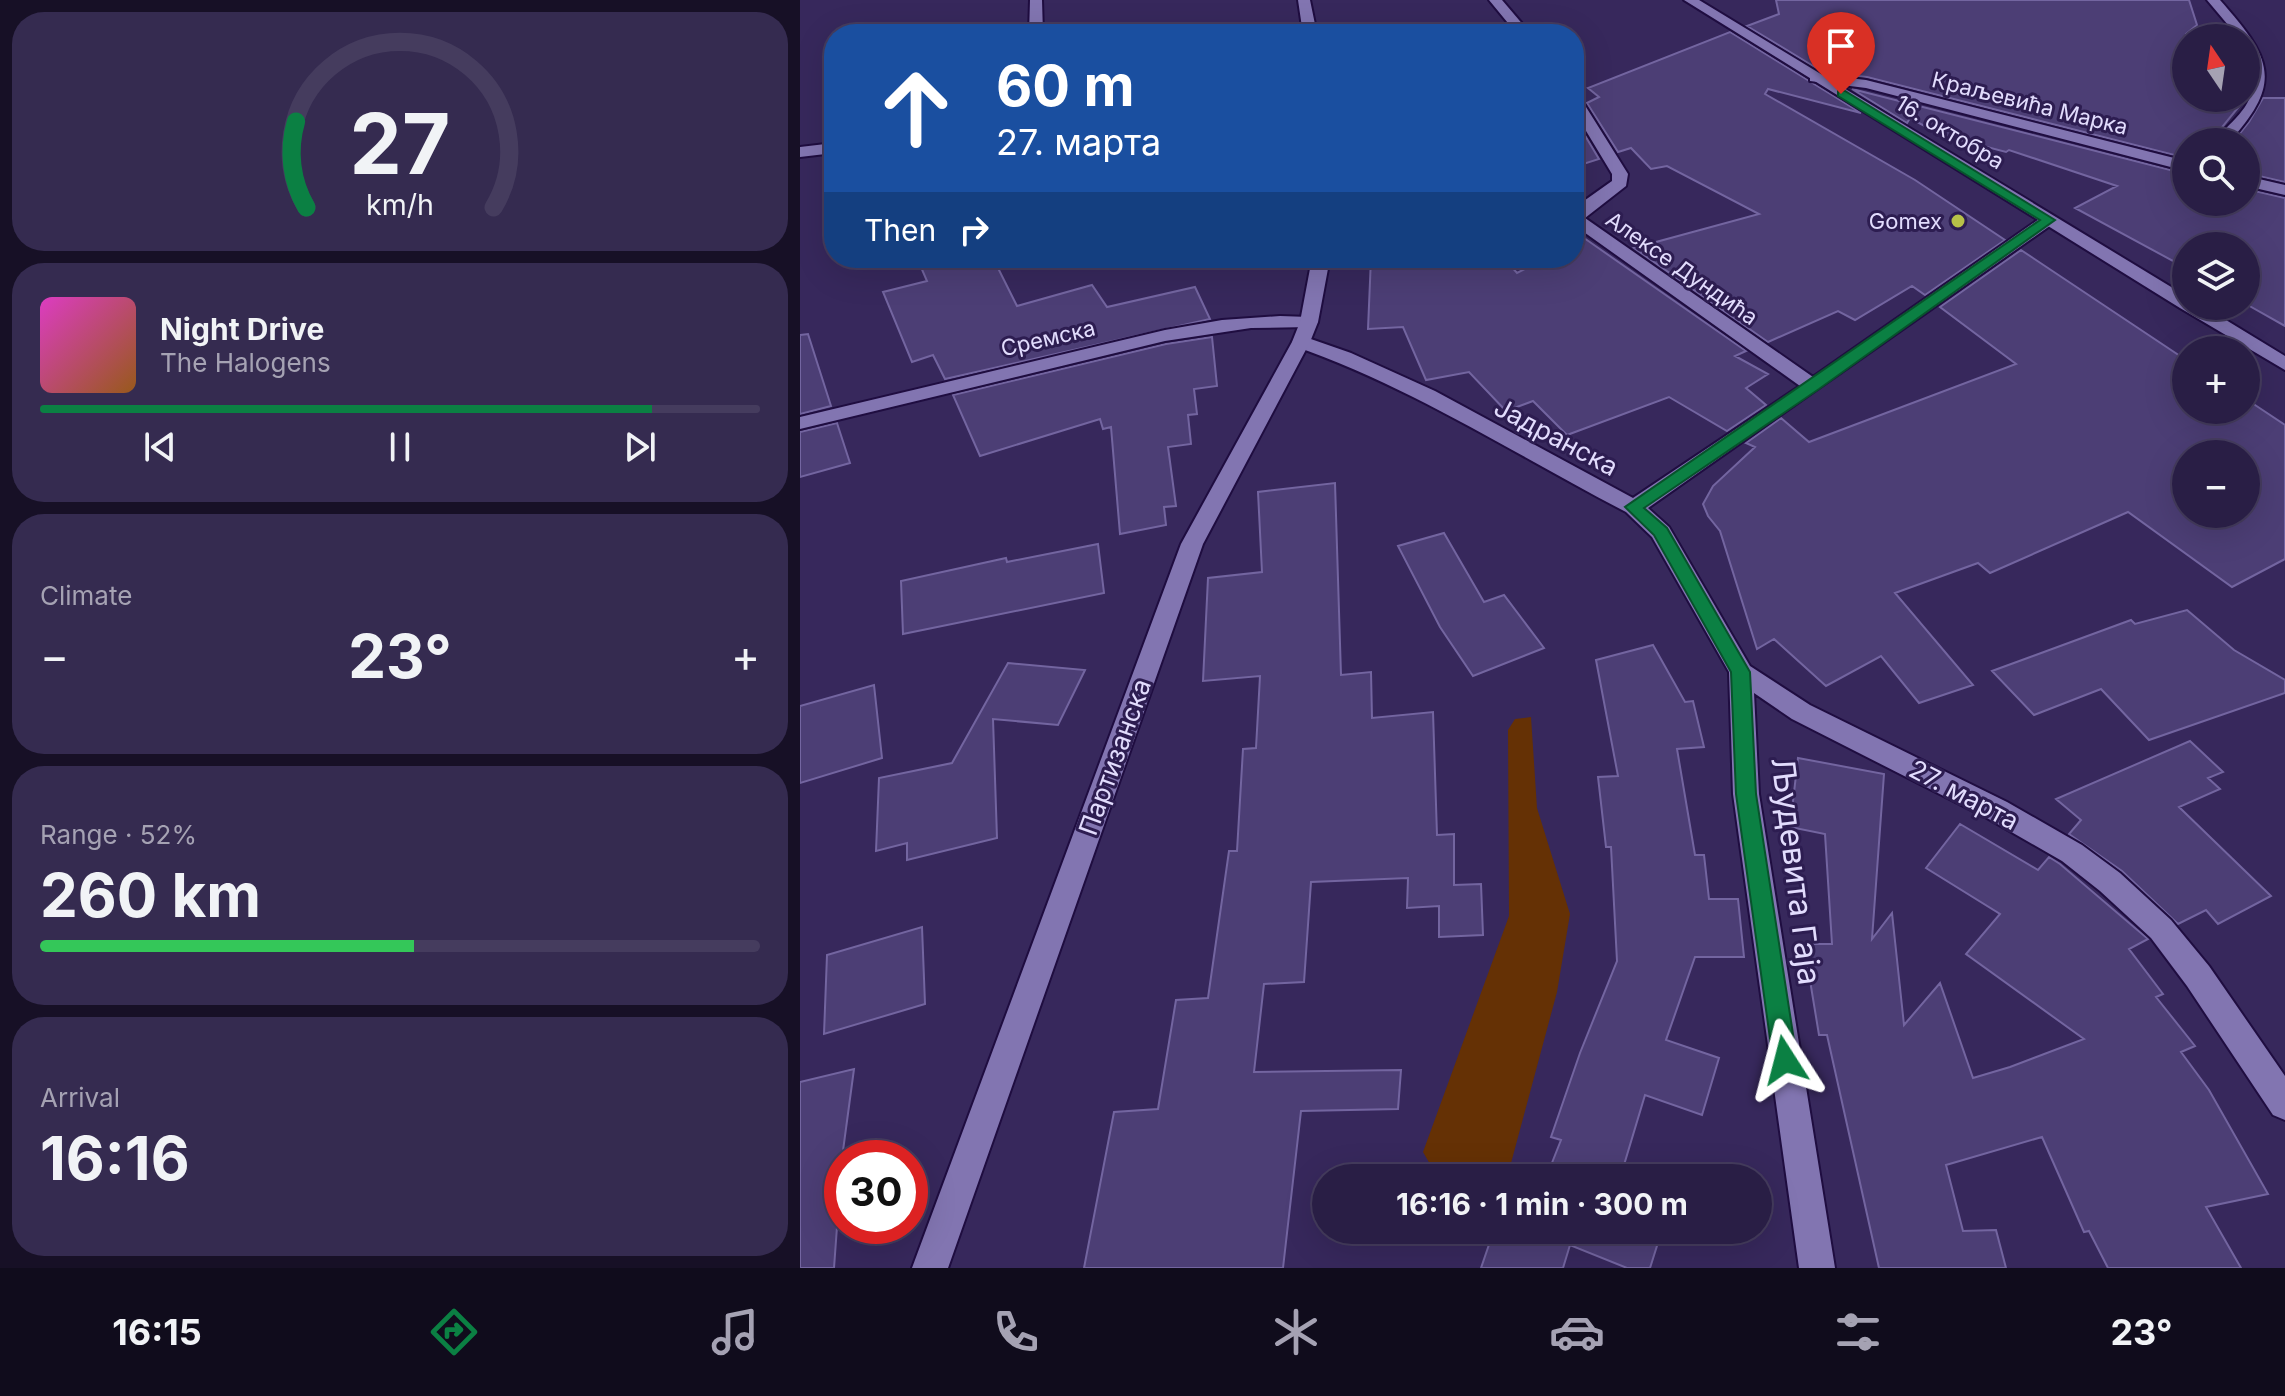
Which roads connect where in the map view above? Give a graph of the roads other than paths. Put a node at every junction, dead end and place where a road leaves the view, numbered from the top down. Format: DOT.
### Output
graph roads {
  1 [pos="1036,0"];
  2 [pos="1304,0"];
  3 [pos="1495,0"];
  4 [pos="1690,0"];
  5 [pos="2213,0"];
  6 [pos="1036,24"];
  7 [pos="1308,24"];
  8 [pos="1515,24"];
  9 [pos="2234,24"];
  10 [pos="2260,67"];
  11 [pos="1815,78"];
  12 [pos="2260,92"];
  13 [pos="2249,112"];
  14 [pos="1584,115"];
  15 [pos="2234,128"];
  16 [pos="824,149"];
  17 [pos="800,152"];
  18 [pos="2172,162"];
  19 [pos="2260,184"];
  20 [pos="2285,190"];
  21 [pos="1584,208"];
  22 [pos="2048,220"];
  23 [pos="1584,225"];
  24 [pos="1319,268"];
  25 [pos="2172,295"];
  26 [pos="2213,320"];
  27 [pos="1305,332"];
  28 [pos="2285,364"];
  29 [pos="1813,386"];
  30 [pos="800,423"];
  31 [pos="1634,507"];
  32 [pos="1741,672"];
  33 [pos="2285,1104"];
  34 [pos="930,1268"];
  35 [pos="1817,1268"];
  1 -- 6 [label="street"];
  2 -- 7 [label="street"];
  3 -- 8 [label="street"];
  4 -- 11 [label="street, 16. октобра"];
  5 -- 9 [label="street"];
  10 -- 12 [label="street"];
  11 -- 18 [label="street, Краљевића Марка"];
  11 -- 22 [label="street, 16. октобра"];
  13 -- 15 [label="street"];
  14 -- 21 [label="street, Алексе Дундића"];
  16 -- 17 [label="street"];
  19 -- 20 [label="street"];
  22 -- 25 [label="street, 16. октобра"];
  22 -- 29 [label="street, Јадранска"];
  23 -- 29 [label="street, Алексе Дундића"];
  24 -- 27 [label="street, Партизанска"];
  26 -- 28 [label="street, 16. октобра"];
  27 -- 30 [label="street, Сремска"];
  27 -- 31 [label="street, Јадранска"];
  27 -- 34 [label="street, Партизанска"];
  29 -- 31 [label="street, Јадранска"];
  31 -- 32 [label="street, 27. марта"];
  32 -- 33 [label="street, 27. марта"];
  32 -- 35 [label="street, Људевита Гаја"];
}
